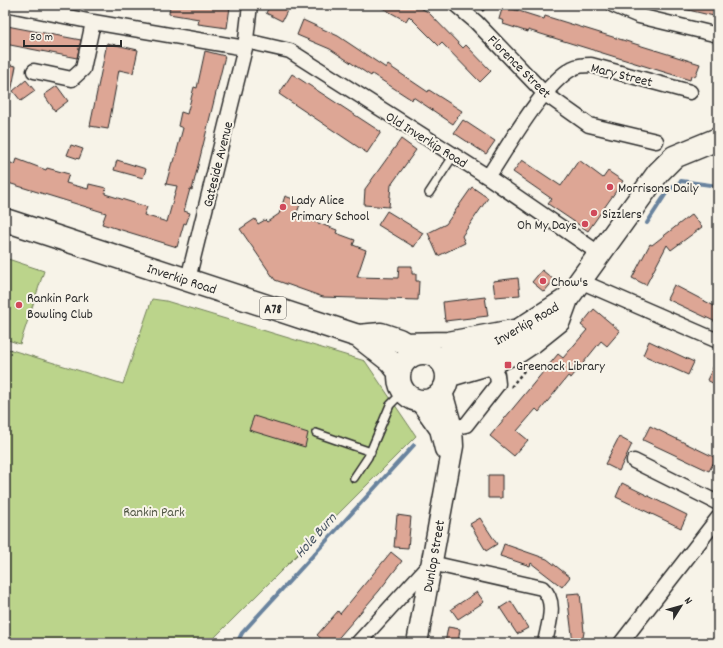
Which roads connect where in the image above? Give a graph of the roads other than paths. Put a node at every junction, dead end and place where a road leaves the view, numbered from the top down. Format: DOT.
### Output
graph roads {
  1 [pos="10,5"];
  2 [pos="250,5"];
  3 [pos="456,5"];
  4 [pos="613,5"];
  5 [pos="52,9"];
  6 [pos="93,22"];
  7 [pos="718,35"];
  8 [pos="246,45"];
  9 [pos="34,70"];
  10 [pos="690,92"];
  11 [pos="544,93"];
  12 [pos="718,139"];
  13 [pos="656,141"];
  14 [pos="454,155"];
  15 [pos="488,177"];
  16 [pos="429,193"];
  17 [pos="5,220"];
  18 [pos="600,254"];
  19 [pos="188,279"];
  20 [pos="580,281"];
  21 [pos="567,299"];
  22 [pos="526,325"];
  23 [pos="358,336"];
  24 [pos="398,340"];
  25 [pos="718,341"];
  26 [pos="488,364"];
  27 [pos="437,370"];
  28 [pos="407,388"];
  29 [pos="452,428"];
  30 [pos="316,433"];
  31 [pos="371,452"];
  32 [pos="634,461"];
  33 [pos="449,469"];
  34 [pos="354,478"];
  35 [pos="718,504"];
  36 [pos="718,518"];
  37 [pos="431,563"];
  38 [pos="358,643"];
  39 [pos="417,643"];
  40 [pos="546,643"];
  41 [pos="621,643"];
  1 -- 5 [label="street, Old Inverkip Road"];
  2 -- 8 [label="street, Gateside Avenue"];
  3 -- 11 [label="street, Florence Street"];
  4 -- 7 [label="street"];
  5 -- 6 [label="street, Old Inverkip Road"];
  6 -- 8 [label="street, Old Inverkip Road"];
  6 -- 9 [label="street"];
  8 -- 14 [label="street, Old Inverkip Road"];
  8 -- 19 [label="street, Gateside Avenue"];
  10 -- 11 [label="street, Mary Street"];
  11 -- 13 [label="street, Florence Street"];
  11 -- 15 [label="street, Mary Street"];
  12 -- 18 [label="highway, Inverkip Road"];
  14 -- 15 [label="street, Old Inverkip Road"];
  14 -- 16 [label="lane"];
  15 -- 18 [label="street, Old Inverkip Road"];
  17 -- 19 [label="highway, Inverkip Road / A78"];
  18 -- 20 [label="highway, Inverkip Road"];
  19 -- 23 [label="highway, Inverkip Road / A78"];
  20 -- 21 [label="highway, Inverkip Road"];
  20 -- 25 [label="street"];
  21 -- 22 [label="highway, Inverkip Road"];
  21 -- 26 [label="highway, Inverkip Road"];
  22 -- 24 [label="street"];
  22 -- 27 [label="highway, Inverkip Road"];
  23 -- 24 [label="highway, Inverkip Road / A78"];
  23 -- 28 [label="highway, Inverkip Road"];
  24 -- 27 [label="highway, Inverkip Road / A78"];
  26 -- 27 [label="highway, Inverkip Road"];
  26 -- 29 [label="street"];
  27 -- 28 [label="highway"];
  27 -- 28 [label="highway"];
  27 -- 29 [label="main road, Dunlop Street"];
  28 -- 31 [label="lane"];
  28 -- 33 [label="main road, Dunlop Street"];
  29 -- 33 [label="main road, Dunlop Street"];
  30 -- 31 [label="lane"];
  31 -- 34 [label="lane"];
  32 -- 35 [label="street"];
  33 -- 37 [label="main road, Dunlop Street"];
  36 -- 41 [label="street"];
  37 -- 38 [label="street"];
  37 -- 39 [label="main road, Dunlop Street"];
  37 -- 40 [label="street"];
}
